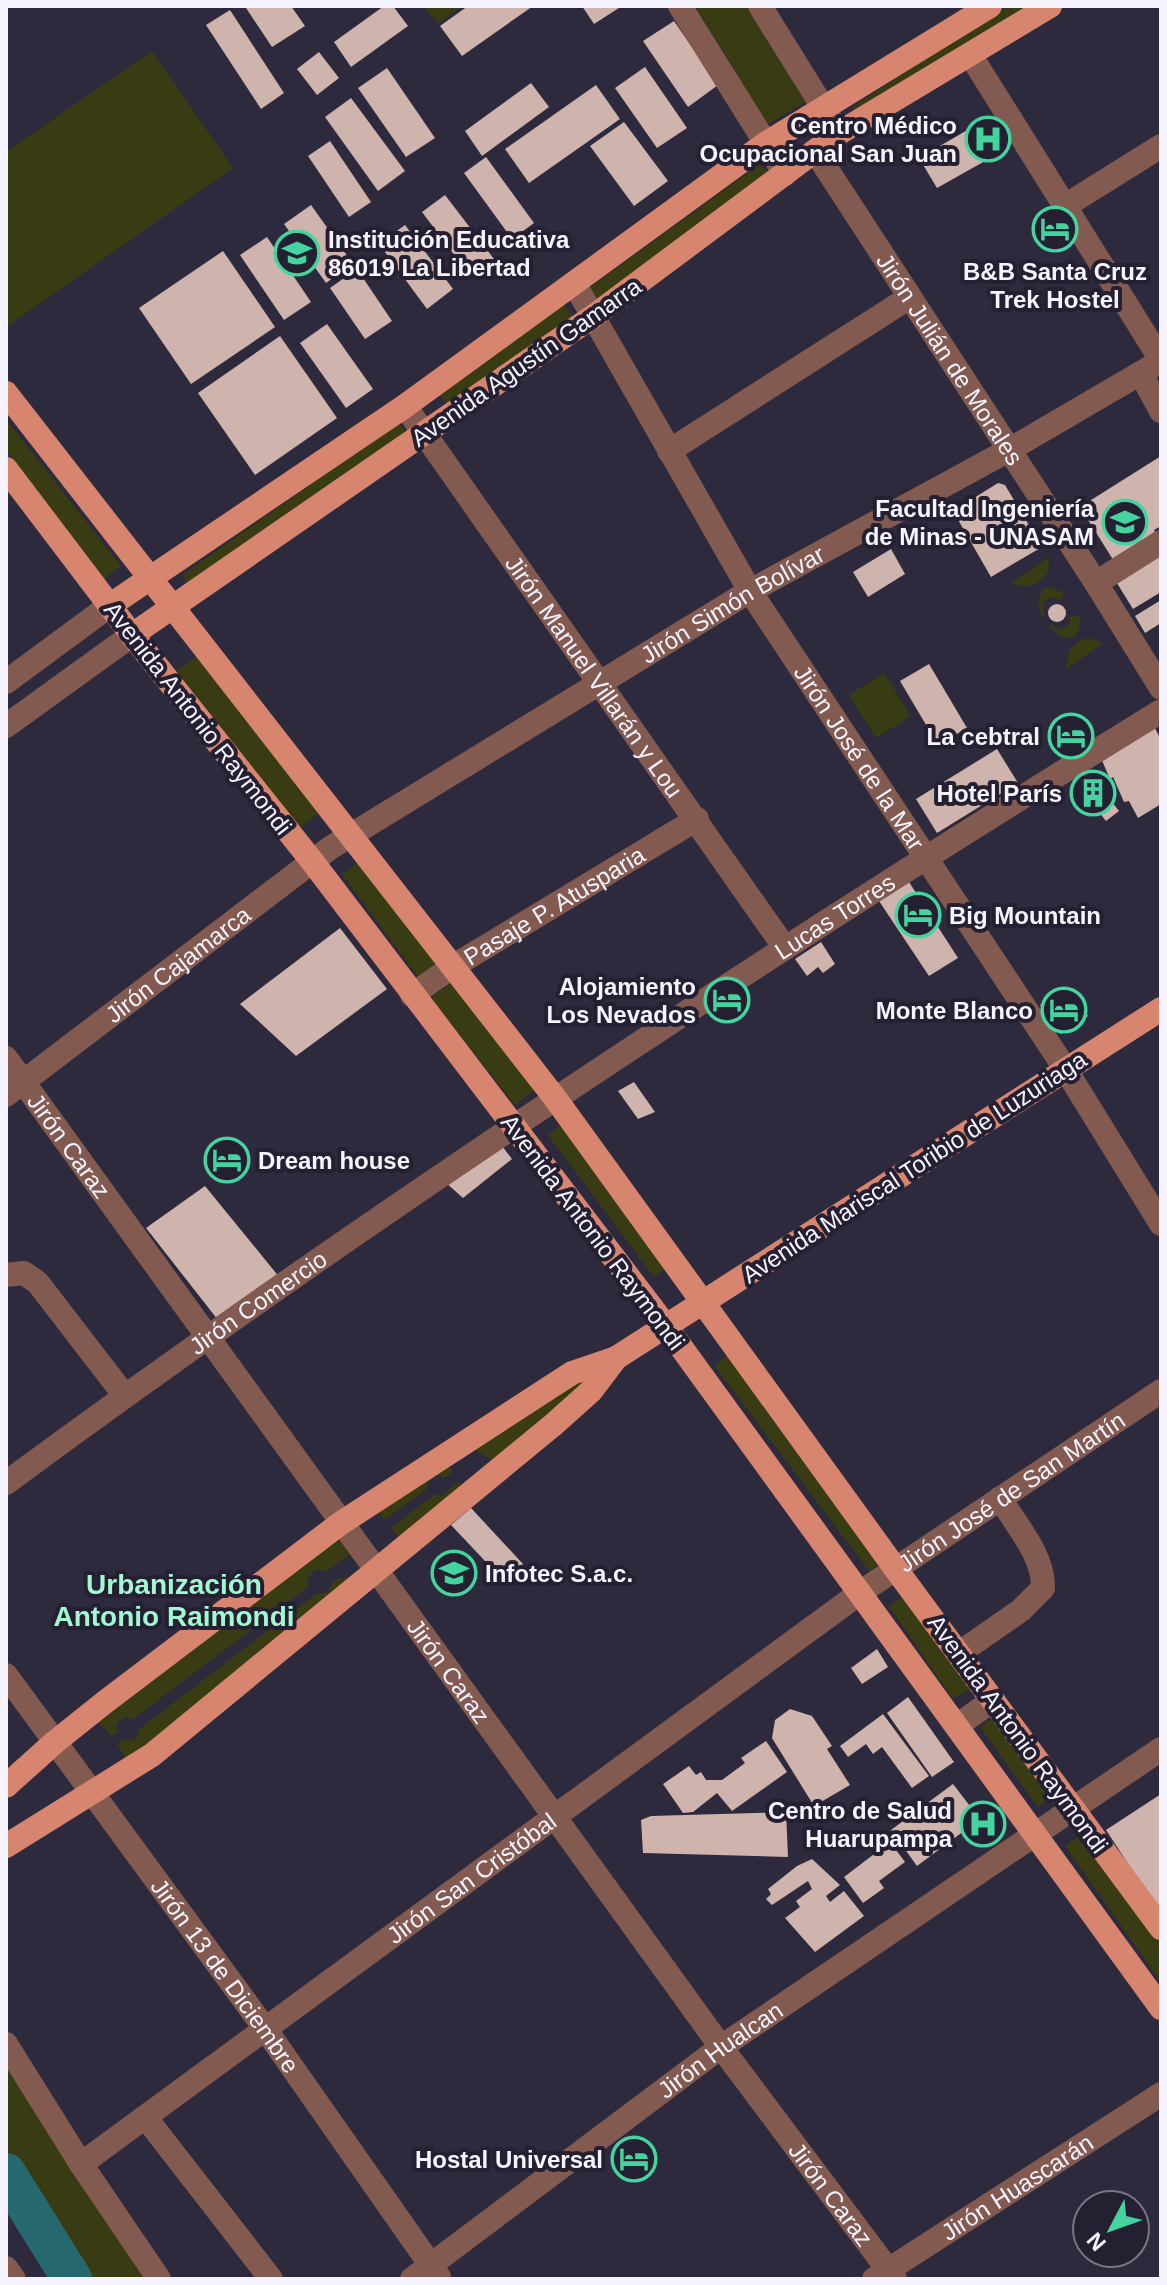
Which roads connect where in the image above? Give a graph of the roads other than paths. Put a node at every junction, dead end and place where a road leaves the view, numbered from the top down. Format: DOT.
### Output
graph roads {
  1 [pos="680,6"];
  2 [pos="760,6"];
  3 [pos="990,6"];
  4 [pos="1050,6"];
  5 [pos="971,56"];
  6 [pos="825,109"];
  7 [pos="839,133"];
  8 [pos="765,144"];
  9 [pos="1161,146"];
  10 [pos="815,151"];
  11 [pos="785,174"];
  12 [pos="1065,206"];
  13 [pos="574,283"];
  14 [pos="910,297"];
  15 [pos="595,315"];
  16 [pos="1154,365"];
  17 [pos="6,393"];
  18 [pos="405,406"];
  19 [pos="1161,411"];
  20 [pos="425,433"];
  21 [pos="1009,450"];
  22 [pos="669,451"];
  23 [pos="6,469"];
  24 [pos="1161,542"];
  25 [pos="151,578"];
  26 [pos="1096,583"];
  27 [pos="750,591"];
  28 [pos="109,606"];
  29 [pos="174,606"];
  30 [pos="132,635"];
  31 [pos="6,682"];
  32 [pos="599,685"];
  33 [pos="1161,688"];
  34 [pos="1161,711"];
  35 [pos="6,726"];
  36 [pos="697,819"];
  37 [pos="351,835"];
  38 [pos="926,856"];
  39 [pos="312,861"];
  40 [pos="785,948"];
  41 [pos="452,967"];
  42 [pos="412,995"];
  43 [pos="1161,1009"];
  44 [pos="6,1058"];
  45 [pos="1066,1070"];
  46 [pos="14,1088"];
  47 [pos="555,1098"];
  48 [pos="512,1125"];
  49 [pos="1161,1224"];
  50 [pos="6,1275"];
  51 [pos="702,1302"];
  52 [pos="665,1325"];
  53 [pos="208,1335"];
  54 [pos="616,1358"];
  55 [pos="125,1396"];
  56 [pos="1158,1401"];
  57 [pos="6,1483"];
  58 [pos="1000,1498"];
  59 [pos="341,1523"];
  60 [pos="895,1568"];
  61 [pos="376,1571"];
  62 [pos="861,1592"];
  63 [pos="958,1654"];
  64 [pos="6,1675"];
  65 [pos="993,1700"];
  66 [pos="958,1725"];
  67 [pos="55,1742"];
  68 [pos="1161,1749"];
  69 [pos="6,1786"];
  70 [pos="92,1792"];
  71 [pos="1073,1808"];
  72 [pos="556,1817"];
  73 [pos="1035,1832"];
  74 [pos="6,1846"];
  75 [pos="1161,1928"];
  76 [pos="1161,2008"];
  77 [pos="266,2030"];
  78 [pos="6,2044"];
  79 [pos="721,2047"];
  80 [pos="1161,2094"];
  81 [pos="146,2118"];
  82 [pos="81,2164"];
  83 [pos="6,2268"];
  84 [pos="428,2275"];
  85 [pos="886,2276"];
  86 [pos="14,2279"];
  87 [pos="159,2279"];
  88 [pos="271,2279"];
  1 -- 8 [label="street"];
  2 -- 6 [label="street"];
  3 -- 6 [label="main road, Avenida Agustín Gamarra"];
  4 -- 5 [label="main road, Avenida Agustín Gamarra"];
  5 -- 7 [label="main road, Avenida Agustín Gamarra"];
  5 -- 12 [label="street"];
  6 -- 7 [label="street"];
  6 -- 8 [label="main road, Avenida Agustín Gamarra"];
  7 -- 10 [label="main road, Avenida Agustín Gamarra"];
  8 -- 11 [label="street"];
  8 -- 13 [label="main road, Avenida Agustín Gamarra"];
  9 -- 12 [label="street"];
  10 -- 11 [label="main road, Avenida Agustín Gamarra"];
  10 -- 14 [label="street, Jirón Julián de Morales"];
  11 -- 15 [label="main road, Avenida Agustín Gamarra"];
  12 -- 16 [label="street"];
  13 -- 15 [label="street, Jirón José de la Mar"];
  13 -- 18 [label="main road, Avenida Agustín Gamarra"];
  14 -- 21 [label="street, Jirón Julián de Morales"];
  14 -- 22 [label="street"];
  15 -- 20 [label="main road, Avenida Agustín Gamarra"];
  15 -- 22 [label="street, Jirón José de la Mar"];
  16 -- 19 [label="street"];
  16 -- 21 [label="street, Jirón Simón Bolívar"];
  17 -- 25 [label="main road, Avenida Antonio Raymondi"];
  18 -- 20 [label="street, Jirón Manuel Villarán y Lou"];
  18 -- 25 [label="main road, Avenida Agustín Gamarra"];
  20 -- 29 [label="main road, Avenida Agustín Gamarra"];
  20 -- 32 [label="street, Jirón Manuel Villarán y Lou"];
  21 -- 26 [label="street, Jirón Julián de Morales"];
  21 -- 27 [label="street, Jirón Simón Bolívar"];
  22 -- 27 [label="street, Jirón José de la Mar"];
  23 -- 28 [label="main road, Avenida Antonio Raymondi"];
  24 -- 26 [label="street"];
  25 -- 28 [label="main road, Avenida Agustín Gamarra"];
  25 -- 29 [label="main road, Avenida Antonio Raymondi"];
  26 -- 33 [label="street, Jirón Julián de Morales"];
  27 -- 32 [label="street, Jirón Simón Bolívar"];
  27 -- 38 [label="street, Jirón José de la Mar"];
  28 -- 30 [label="main road, Avenida Antonio Raymondi"];
  28 -- 31 [label="street, Avenida Agustín Gamarra"];
  29 -- 30 [label="main road, Avenida Agustín Gamarra"];
  29 -- 37 [label="main road, Avenida Antonio Raymondi"];
  30 -- 35 [label="street, Avenida Agustín Gamarra"];
  30 -- 39 [label="main road, Avenida Antonio Raymondi"];
  32 -- 36 [label="street, Jirón Manuel Villarán y Lou"];
  32 -- 37 [label="street, Jirón Simón Bolívar"];
  34 -- 38 [label="street, Lucas Torres"];
  36 -- 40 [label="street, Jirón Manuel Villarán y Lou"];
  36 -- 41 [label="street, Pasaje P. Atusparia"];
  37 -- 39 [label="street, Jirón Cajamarca"];
  37 -- 41 [label="main road, Avenida Antonio Raymondi"];
  38 -- 40 [label="street, Lucas Torres"];
  38 -- 45 [label="street, Jirón José de la Mar"];
  39 -- 42 [label="main road, Avenida Antonio Raymondi"];
  39 -- 46 [label="street, Jirón Cajamarca"];
  40 -- 47 [label="street, Lucas Torres"];
  41 -- 42 [label="street, Pasaje P. Atusparia"];
  41 -- 47 [label="main road, Avenida Antonio Raymondi"];
  42 -- 48 [label="main road, Avenida Antonio Raymondi"];
  43 -- 45 [label="main road, Avenida Mariscal Toribio de Luzuriaga"];
  44 -- 46 [label="street, Jirón Caraz"];
  45 -- 49 [label="street, Jirón José de la Mar"];
  45 -- 51 [label="main road, Avenida Mariscal Toribio de Luzuriaga"];
  46 -- 53 [label="street, Jirón Caraz"];
  47 -- 48 [label="street, Lucas Torres"];
  47 -- 51 [label="main road, Avenida Antonio Raymondi"];
  48 -- 52 [label="main road, Avenida Antonio Raymondi"];
  48 -- 53 [label="street, Jirón Comercio"];
  50 -- 55 [label="street"];
  51 -- 52 [label="main road, Avenida Mariscal Toribio de Luzuriaga"];
  51 -- 60 [label="main road, Avenida Antonio Raymondi"];
  52 -- 54 [label="main road, Avenida Mariscal Toribio de Luzuriaga"];
  52 -- 62 [label="main road, Avenida Antonio Raymondi"];
  53 -- 55 [label="street, Jirón Comercio"];
  53 -- 59 [label="street, Jirón Caraz"];
  54 -- 59 [label="main road"];
  54 -- 61 [label="main road"];
  55 -- 57 [label="street, Jirón Comercio"];
  56 -- 58 [label="street, Jirón José de San Martín"];
  58 -- 60 [label="street, Jirón José de San Martín"];
  58 -- 63 [label="street"];
  59 -- 61 [label="street, Jirón Caraz"];
  59 -- 67 [label="main road"];
  60 -- 62 [label="street, Jirón José de San Martín"];
  60 -- 63 [label="main road, Avenida Antonio Raymondi"];
  61 -- 70 [label="main road"];
  61 -- 72 [label="street, Jirón Caraz"];
  62 -- 66 [label="main road, Avenida Antonio Raymondi"];
  62 -- 72 [label="street, Jirón San Cristóbal"];
  63 -- 65 [label="main road, Avenida Antonio Raymondi"];
  64 -- 67 [label="street, Jirón 13 de Diciembre"];
  65 -- 66 [label="street"];
  65 -- 71 [label="main road, Avenida Antonio Raymondi"];
  66 -- 73 [label="main road, Avenida Antonio Raymondi"];
  67 -- 69 [label="main road"];
  67 -- 70 [label="street, Jirón 13 de Diciembre"];
  68 -- 71 [label="street, Jirón Hualcan"];
  70 -- 74 [label="main road"];
  70 -- 77 [label="street, Jirón 13 de Diciembre"];
  71 -- 73 [label="street, Jirón Hualcan"];
  71 -- 75 [label="main road, Avenida Antonio Raymondi"];
  72 -- 77 [label="street, Jirón San Cristóbal"];
  72 -- 79 [label="street, Jirón Caraz"];
  73 -- 76 [label="main road, Avenida Antonio Raymondi"];
  73 -- 79 [label="street, Jirón Hualcan"];
  77 -- 81 [label="street, Jirón San Cristóbal"];
  77 -- 84 [label="street, Jirón 13 de Diciembre"];
  78 -- 82 [label="street"];
  79 -- 84 [label="street, Jirón Hualcan"];
  79 -- 85 [label="street, Jirón Caraz"];
  80 -- 85 [label="street, Jirón Huascarán"];
  81 -- 82 [label="street, Jirón San Cristóbal"];
  81 -- 88 [label="street"];
  82 -- 87 [label="street"];
  83 -- 86 [label="street"];
}
